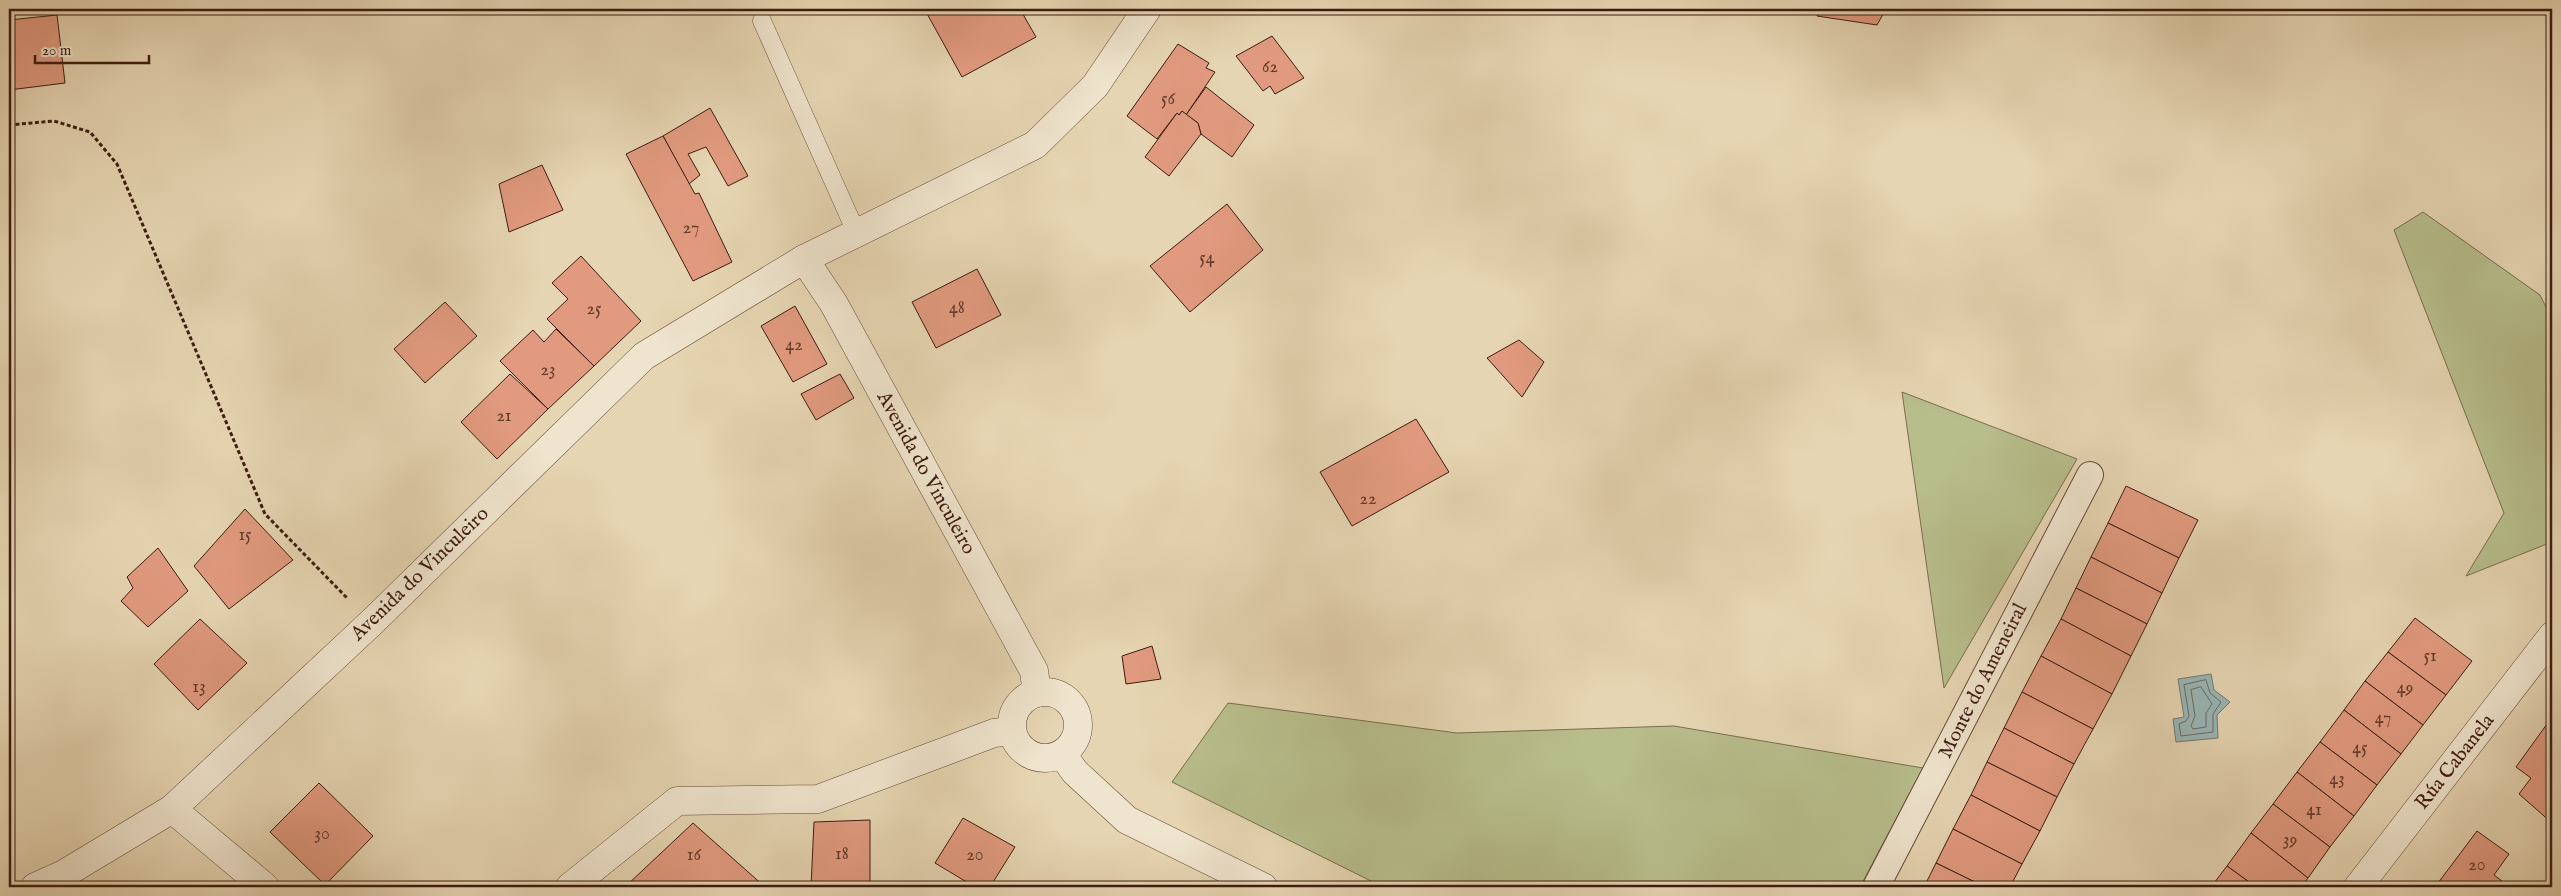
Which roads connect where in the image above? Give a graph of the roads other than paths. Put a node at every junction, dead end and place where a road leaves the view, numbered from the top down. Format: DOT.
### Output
graph roads {
  1 [pos="1147,9"];
  2 [pos="762,21"];
  3 [pos="856,232"];
  4 [pos="804,258"];
  5 [pos="2090,475"];
  6 [pos="2552,636"];
  7 [pos="1037,693"];
  8 [pos="1012,731"];
  9 [pos="1062,754"];
  10 [pos="172,809"];
  11 [pos="35,887"];
  12 [pos="265,887"];
  13 [pos="570,887"];
  14 [pos="1263,887"];
  15 [pos="1876,887"];
  16 [pos="2358,887"];
  1 -- 3 [label="street, Avenida do Vinculeiro"];
  2 -- 3 [label="lane"];
  3 -- 4 [label="street, Avenida do Vinculeiro"];
  4 -- 7 [label="street, Avenida do Vinculeiro"];
  4 -- 10 [label="street, Avenida do Vinculeiro"];
  5 -- 15 [label="street, Monte do Ameneiral"];
  6 -- 16 [label="street, Rúa Cabanela"];
  7 -- 8 [label="street"];
  7 -- 9 [label="street"];
  8 -- 9 [label="street"];
  8 -- 13 [label="street"];
  9 -- 14 [label="street"];
  10 -- 11 [label="street, Avenida do Vinculeiro"];
  10 -- 12 [label="street"];
}
